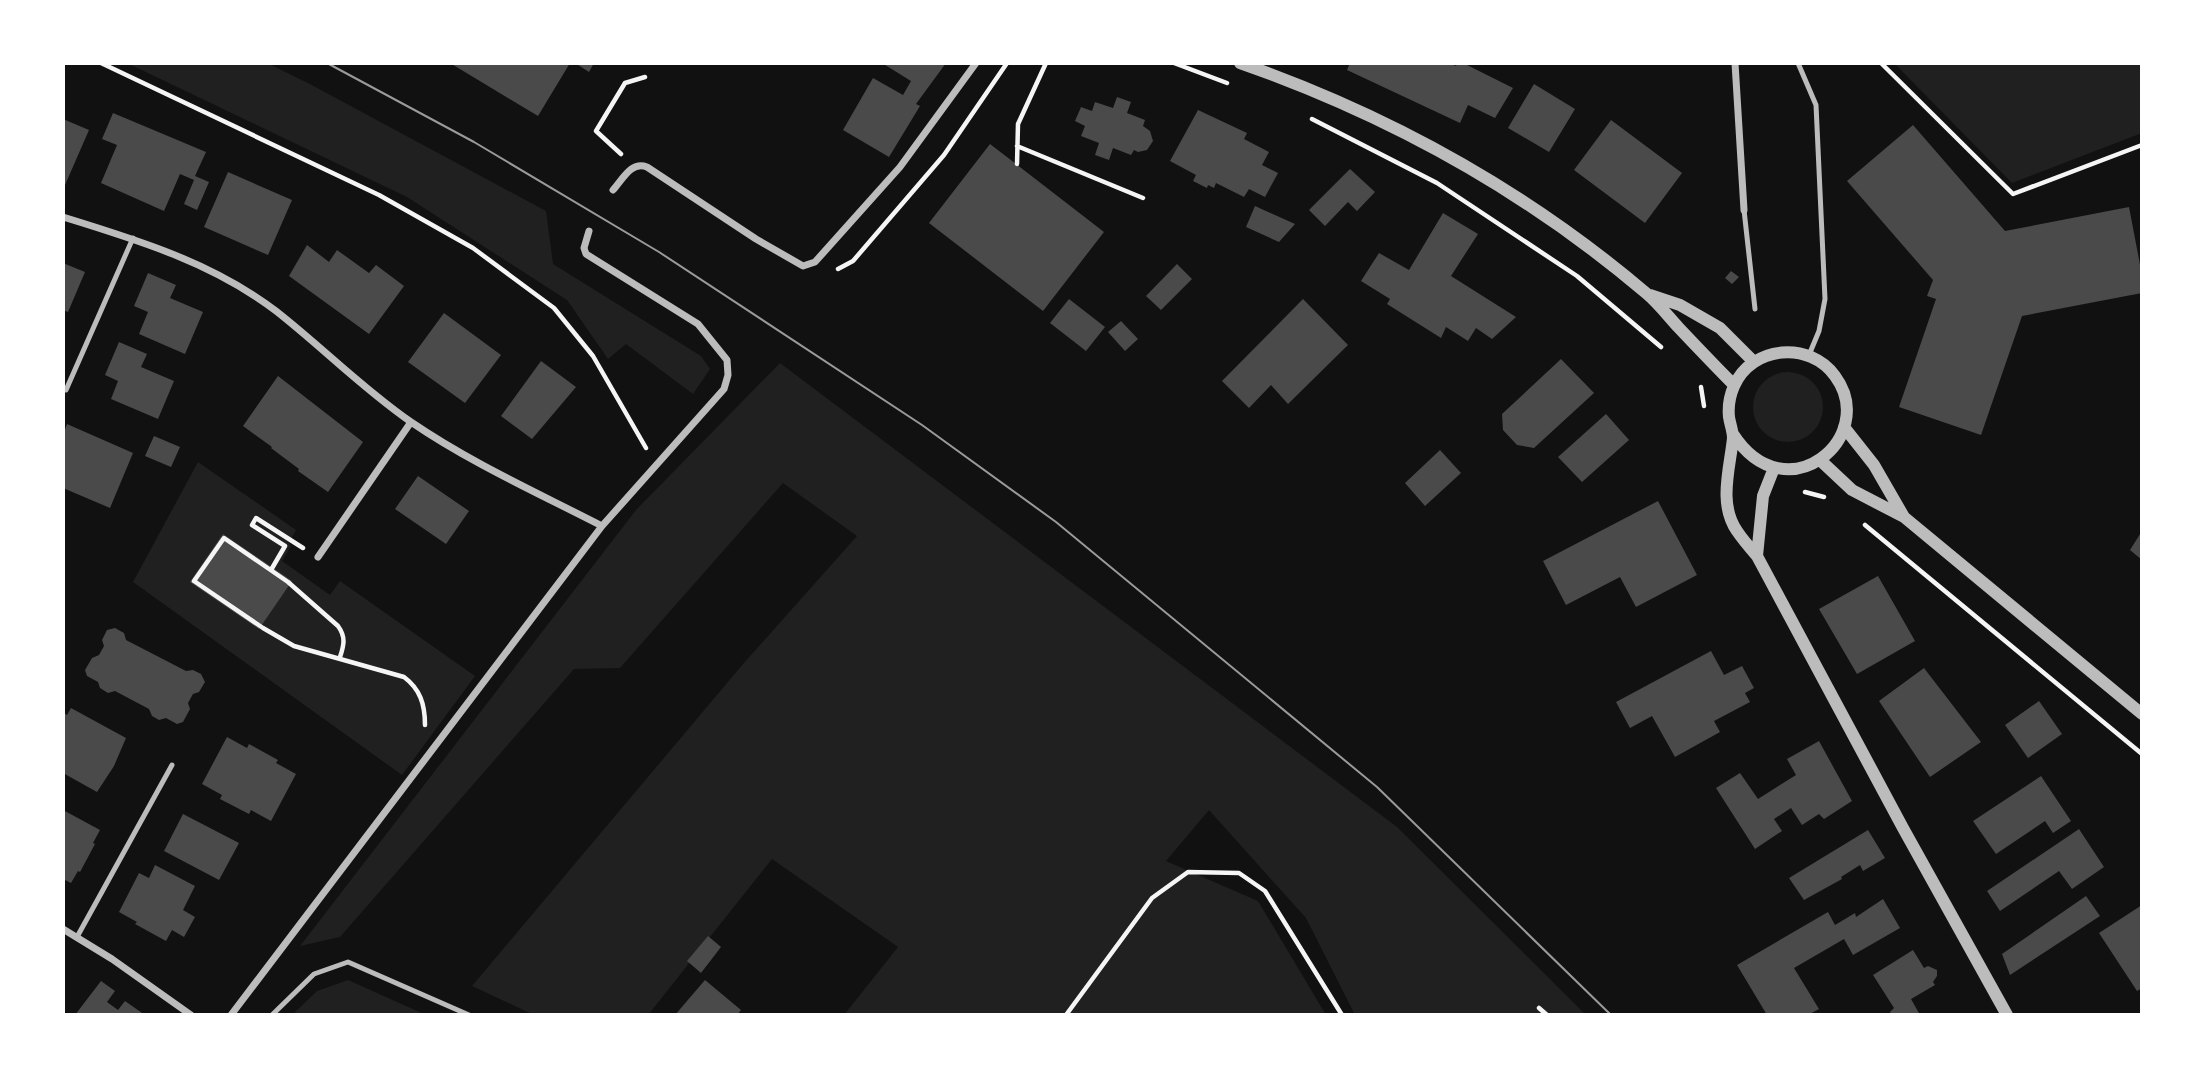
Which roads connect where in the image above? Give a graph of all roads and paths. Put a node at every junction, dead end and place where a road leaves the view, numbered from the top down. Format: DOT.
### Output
graph roads {
  1 [pos="101,63"];
  2 [pos="976,63"];
  3 [pos="1046,63"];
  4 [pos="1174,63"];
  5 [pos="1240,63"];
  6 [pos="1735,63"];
  7 [pos="1798,63"];
  8 [pos="1881,63"];
  9 [pos="645,77"];
  10 [pos="1233,85"];
  11 [pos="1305,116"];
  12 [pos="2142,145"];
  13 [pos="1017,146"];
  14 [pos="1017,164"];
  15 [pos="634,166"];
  16 [pos="613,190"];
  17 [pos="1143,198"];
  18 [pos="1744,210"];
  19 [pos="63,217"];
  20 [pos="589,230"];
  21 [pos="133,238"];
  22 [pos="1647,294"];
  23 [pos="1755,309"];
  24 [pos="1662,348"];
  25 [pos="1809,355"];
  26 [pos="1754,362"];
  27 [pos="1698,382"];
  28 [pos="1734,385"];
  29 [pos="66,390"];
  30 [pos="1704,411"];
  31 [pos="411,422"];
  32 [pos="1844,427"];
  33 [pos="1733,434"];
  34 [pos="1820,460"];
  35 [pos="657,465"];
  36 [pos="1774,468"];
  37 [pos="1802,491"];
  38 [pos="1835,500"];
  39 [pos="1905,517"];
  40 [pos="1860,520"];
  41 [pos="602,526"];
  42 [pos="291,540"];
  43 [pos="1757,556"];
  44 [pos="318,557"];
  45 [pos="271,570"];
  46 [pos="340,657"];
  47 [pos="2142,714"];
  48 [pos="425,724"];
  49 [pos="2142,754"];
  50 [pos="172,765"];
  51 [pos="63,929"];
  52 [pos="77,937"];
  53 [pos="1539,1008"];
  54 [pos="191,1015"];
  55 [pos="231,1015"];
  56 [pos="272,1015"];
  57 [pos="469,1015"];
  58 [pos="1066,1015"];
  59 [pos="1342,1015"];
  60 [pos="1547,1015"];
  61 [pos="2007,1015"];
  1 -- 35 [label="path"];
  2 -- 15 [label="street"];
  3 -- 13 [label="path"];
  4 -- 10 [label="path"];
  5 -- 22 [label="street"];
  6 -- 18 [label="street"];
  7 -- 25 [label="lane"];
  8 -- 12 [label="path"];
  9 -- 15 [label="path"];
  11 -- 24 [label="path"];
  13 -- 14 [label="path"];
  13 -- 17 [label="path"];
  15 -- 16 [label="street"];
  18 -- 23 [label="lane"];
  19 -- 21 [label="street"];
  20 -- 35 [label="street"];
  21 -- 29 [label="lane"];
  21 -- 31 [label="street"];
  22 -- 26 [label="street"];
  22 -- 28 [label="street"];
  25 -- 26 [label="street"];
  25 -- 32 [label="street"];
  26 -- 28 [label="street"];
  27 -- 30 [label="path"];
  28 -- 33 [label="street"];
  31 -- 41 [label="street"];
  31 -- 44 [label="street"];
  32 -- 34 [label="street"];
  32 -- 39 [label="street"];
  33 -- 36 [label="street"];
  33 -- 43 [label="street"];
  34 -- 36 [label="street"];
  34 -- 39 [label="street"];
  35 -- 41 [label="street"];
  36 -- 43 [label="street"];
  37 -- 38 [label="path"];
  39 -- 47 [label="street"];
  40 -- 49 [label="path"];
  41 -- 55 [label="street"];
  42 -- 45 [label="path"];
  43 -- 61 [label="street"];
  45 -- 46 [label="path"];
  45 -- 46 [label="path"];
  46 -- 48 [label="path"];
  50 -- 52 [label="lane"];
  51 -- 52 [label="street"];
  52 -- 54 [label="street"];
  53 -- 60 [label="path"];
  56 -- 57 [label="lane"];
  58 -- 59 [label="path"];
}
